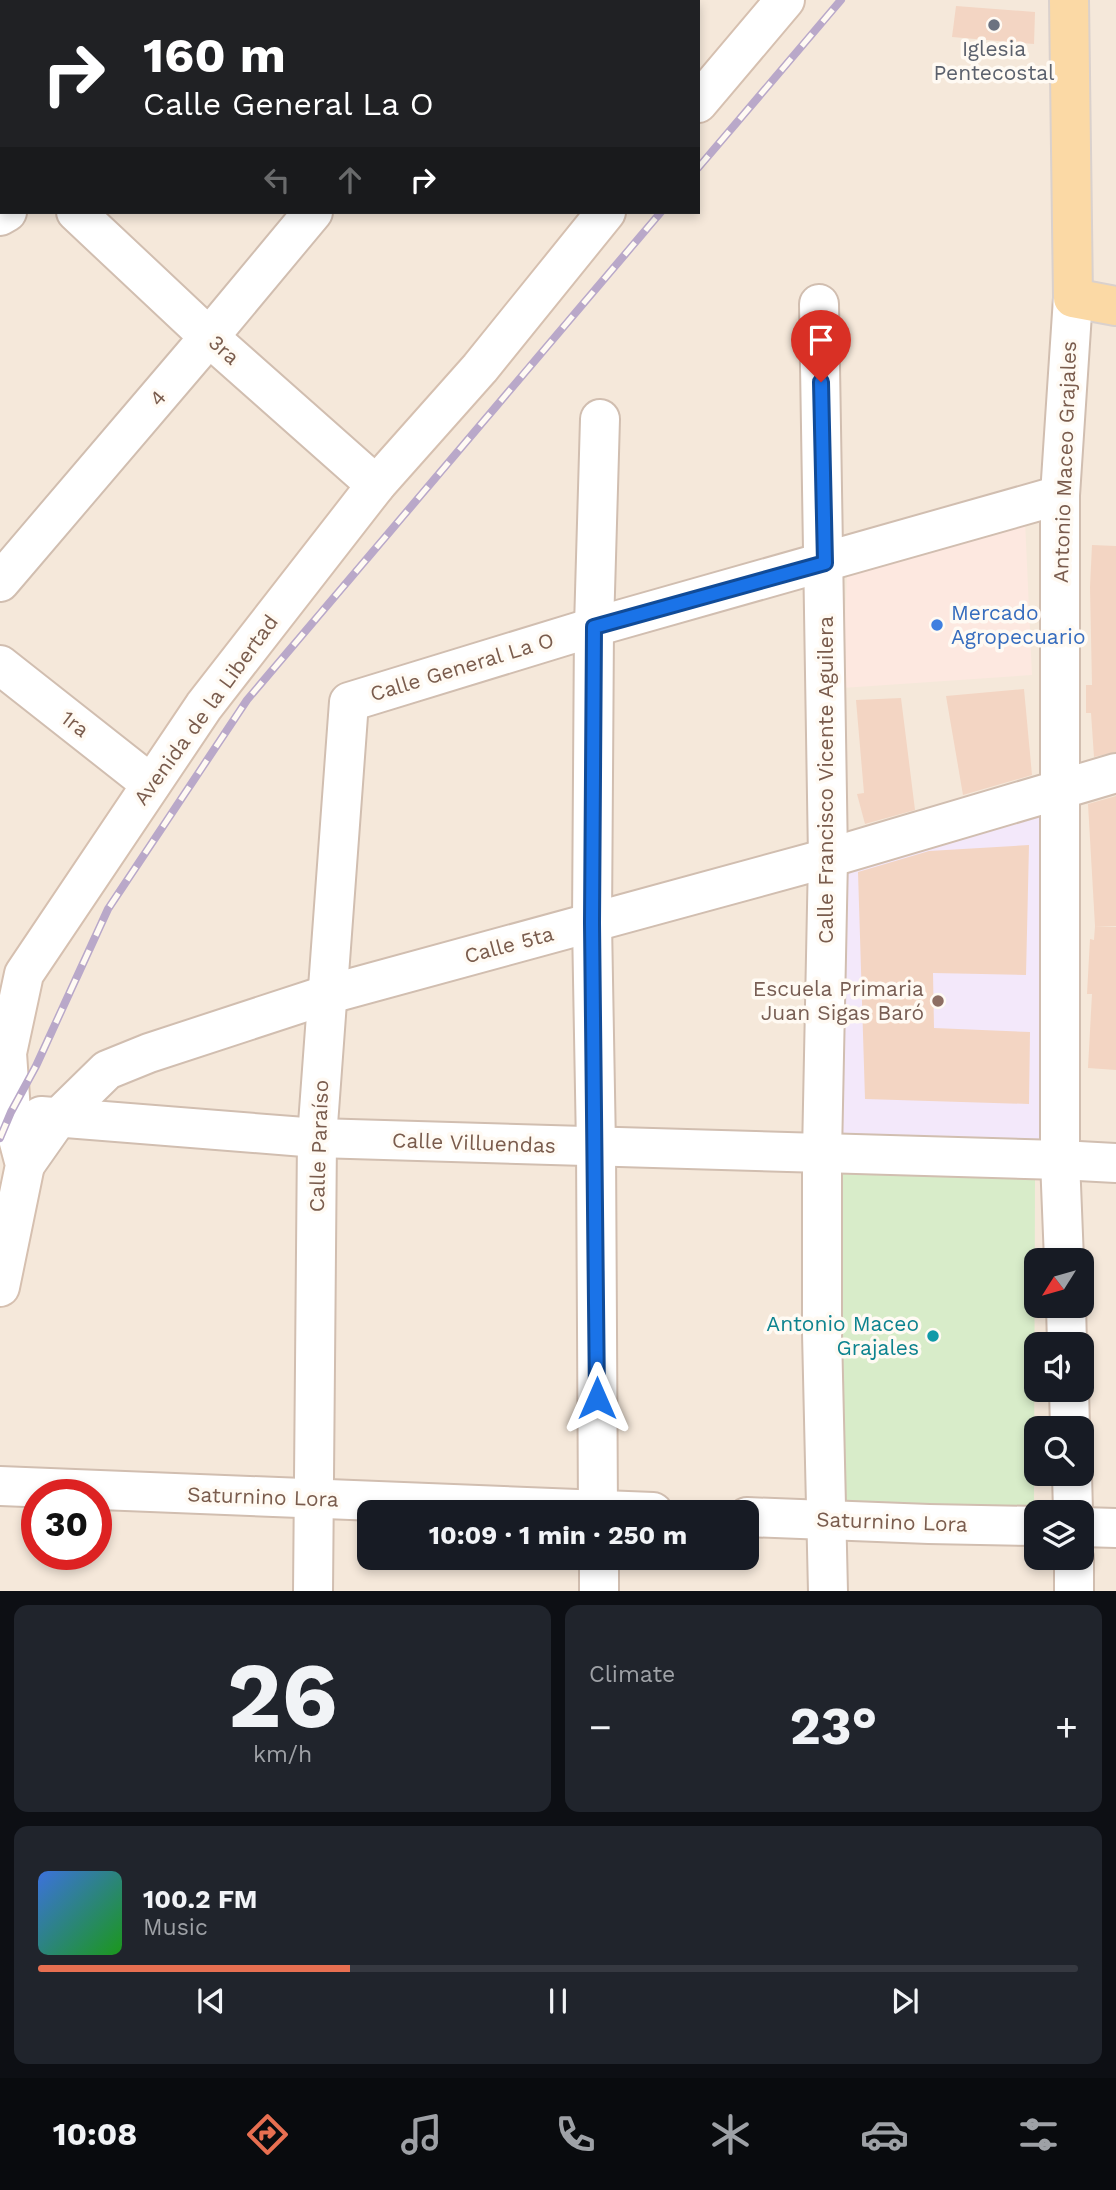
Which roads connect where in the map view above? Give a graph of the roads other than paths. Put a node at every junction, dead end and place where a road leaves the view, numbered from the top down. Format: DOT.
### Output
graph roads {
  1 [pos="785,0"];
  2 [pos="1069,0"];
  3 [pos="700,101"];
  4 [pos="78,214"];
  5 [pos="311,214"];
  6 [pos="604,214"];
  7 [pos="1073,298"];
  8 [pos="819,304"];
  9 [pos="1116,306"];
  10 [pos="209,337"];
  11 [pos="600,419"];
  12 [pos="376,485"];
  13 [pos="1060,495"];
  14 [pos="825,563"];
  15 [pos="0,582"];
  16 [pos="594,627"];
  17 [pos="0,665"];
  18 [pos="349,702"];
  19 [pos="1116,773"];
  20 [pos="151,784"];
  21 [pos="1059,789"];
  22 [pos="828,858"];
  23 [pos="592,923"];
  24 [pos="24,974"];
  25 [pos="326,995"];
  26 [pos="0,1013"];
  27 [pos="6,1112"];
  28 [pos="58,1118"];
  29 [pos="317,1138"];
  30 [pos="596,1147"];
  31 [pos="822,1153"];
  32 [pos="1060,1160"];
  33 [pos="1116,1163"];
  34 [pos="25,1165"];
  35 [pos="1064,1248"];
  36 [pos="0,1287"];
  37 [pos="0,1486"];
  38 [pos="314,1500"];
  39 [pos="598,1500"];
  40 [pos="357,1502"];
  41 [pos="759,1518"];
  42 [pos="826,1521"];
  43 [pos="1024,1526"];
  44 [pos="1094,1527"];
  45 [pos="1116,1528"];
  46 [pos="598,1570"];
  47 [pos="1074,1570"];
  48 [pos="313,1591"];
  49 [pos="599,1591"];
  50 [pos="828,1591"];
  51 [pos="1074,1591"];
  1 -- 3 [label="street"];
  2 -- 7 [label="main road, Antonio Maceo Grajales"];
  4 -- 10 [label="street, 3ra"];
  5 -- 10 [label="street, 4"];
  6 -- 12 [label="street, Avenida de la Libertad"];
  7 -- 9 [label="main road"];
  7 -- 13 [label="street, Antonio Maceo Grajales"];
  8 -- 14 [label="street, Calle Francisco Vicente Aguilera"];
  10 -- 12 [label="street, 3ra"];
  10 -- 15 [label="street, 4"];
  11 -- 16 [label="street"];
  12 -- 20 [label="street, Avenida de la Libertad"];
  13 -- 14 [label="street, Calle General La O"];
  13 -- 21 [label="street, Antonio Maceo Grajales"];
  14 -- 16 [label="street, Calle General La O"];
  14 -- 22 [label="street, Calle Francisco Vicente Aguilera"];
  16 -- 18 [label="street, Calle General La O"];
  16 -- 23 [label="street"];
  17 -- 20 [label="street, 1ra"];
  18 -- 25 [label="street, Calle Paraíso"];
  19 -- 21 [label="street, Calle 5ta"];
  20 -- 24 [label="street, Avenida de la Libertad"];
  21 -- 22 [label="street, Calle 5ta"];
  21 -- 32 [label="street, Antonio Maceo Grajales"];
  22 -- 23 [label="street, Calle 5ta"];
  22 -- 31 [label="street, Calle Francisco Vicente Aguilera"];
  23 -- 25 [label="street, Calle 5ta"];
  23 -- 30 [label="street"];
  24 -- 26 [label="street"];
  24 -- 27 [label="street, Avenida de la Libertad"];
  25 -- 28 [label="street, Calle 5ta"];
  25 -- 29 [label="street, Calle Paraíso"];
  27 -- 28 [label="street, Calle Villuendas"];
  27 -- 34 [label="street, Avenida de la Libertad"];
  28 -- 29 [label="street, Calle Villuendas"];
  28 -- 34 [label="street, Calle 5ta"];
  29 -- 30 [label="street, Calle Villuendas"];
  29 -- 38 [label="street, Calle Paraíso"];
  30 -- 31 [label="street, Calle Villuendas"];
  30 -- 39 [label="street"];
  31 -- 32 [label="street, Calle Villuendas"];
  31 -- 42 [label="street, Calle Francisco Vicente Aguilera"];
  32 -- 33 [label="street, Calle Villuendas"];
  32 -- 35 [label="street, Antonio Maceo Grajales"];
  34 -- 36 [label="street, Avenida de la Libertad"];
  37 -- 38 [label="street, Saturnino Lora"];
  38 -- 40 [label="street, Saturnino Lora"];
  38 -- 48 [label="street, Calle Paraíso"];
  41 -- 42 [label="street, Saturnino Lora"];
  42 -- 43 [label="street, Saturnino Lora"];
  42 -- 50 [label="street, Calle Francisco Vicente Aguilera"];
  44 -- 45 [label="street"];
  46 -- 49 [label="street"];
  47 -- 51 [label="street"];
}
